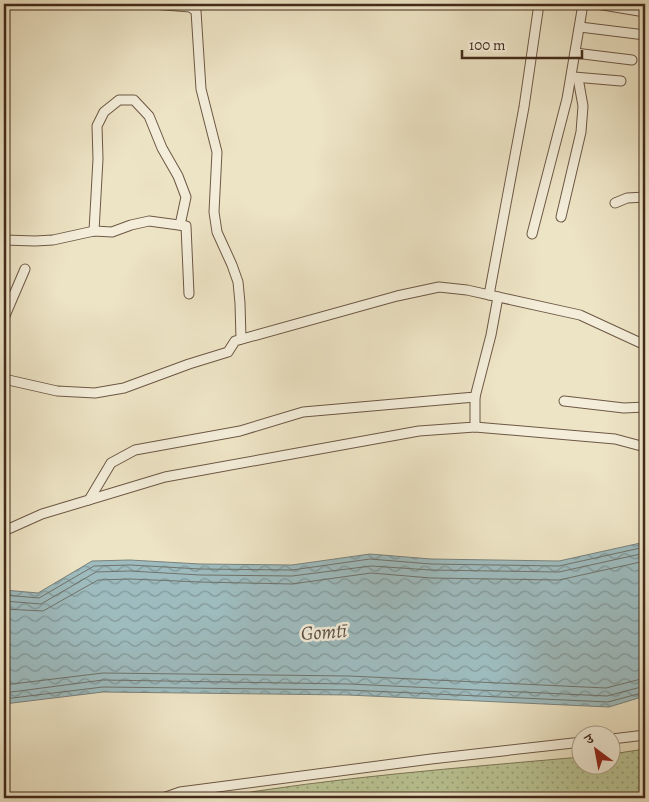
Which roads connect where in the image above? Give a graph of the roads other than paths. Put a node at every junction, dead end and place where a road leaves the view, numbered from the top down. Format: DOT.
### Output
graph roads {
  1 [pos="152,4"];
  2 [pos="539,4"];
  3 [pos="583,4"];
  4 [pos="596,4"];
  5 [pos="645,12"];
  6 [pos="580,27"];
  7 [pos="645,35"];
  8 [pos="575,53"];
  9 [pos="632,60"];
  10 [pos="574,77"];
  11 [pos="621,81"];
  12 [pos="645,196"];
  13 [pos="615,203"];
  14 [pos="561,218"];
  15 [pos="180,225"];
  16 [pos="94,231"];
  17 [pos="532,234"];
  18 [pos="4,240"];
  19 [pos="25,269"];
  20 [pos="189,294"];
  21 [pos="493,296"];
  22 [pos="5,314"];
  23 [pos="241,339"];
  24 [pos="645,345"];
  25 [pos="4,379"];
  26 [pos="475,397"];
  27 [pos="564,401"];
  28 [pos="645,407"];
  29 [pos="475,427"];
  30 [pos="645,447"];
  31 [pos="89,500"];
  32 [pos="4,531"];
  33 [pos="645,735"];
  34 [pos="622,738"];
  35 [pos="572,743"];
  36 [pos="163,798"];
  1 -- 23 [label="street"];
  2 -- 21 [label="street"];
  3 -- 6 [label="street"];
  4 -- 5 [label="street"];
  6 -- 7 [label="street"];
  6 -- 8 [label="street"];
  8 -- 9 [label="street"];
  8 -- 10 [label="street"];
  10 -- 11 [label="street"];
  10 -- 14 [label="street"];
  10 -- 17 [label="street"];
  12 -- 13 [label="street"];
  15 -- 16 [label="street"];
  15 -- 16 [label="street"];
  15 -- 20 [label="street"];
  16 -- 18 [label="street"];
  19 -- 22 [label="street"];
  21 -- 23 [label="street"];
  21 -- 24 [label="street"];
  21 -- 26 [label="street"];
  23 -- 25 [label="street"];
  26 -- 29 [label="street"];
  26 -- 31 [label="street"];
  27 -- 28 [label="street"];
  29 -- 30 [label="street"];
  29 -- 31 [label="street"];
  31 -- 32 [label="street"];
  33 -- 34 [label="street"];
  35 -- 36 [label="street"];
}
